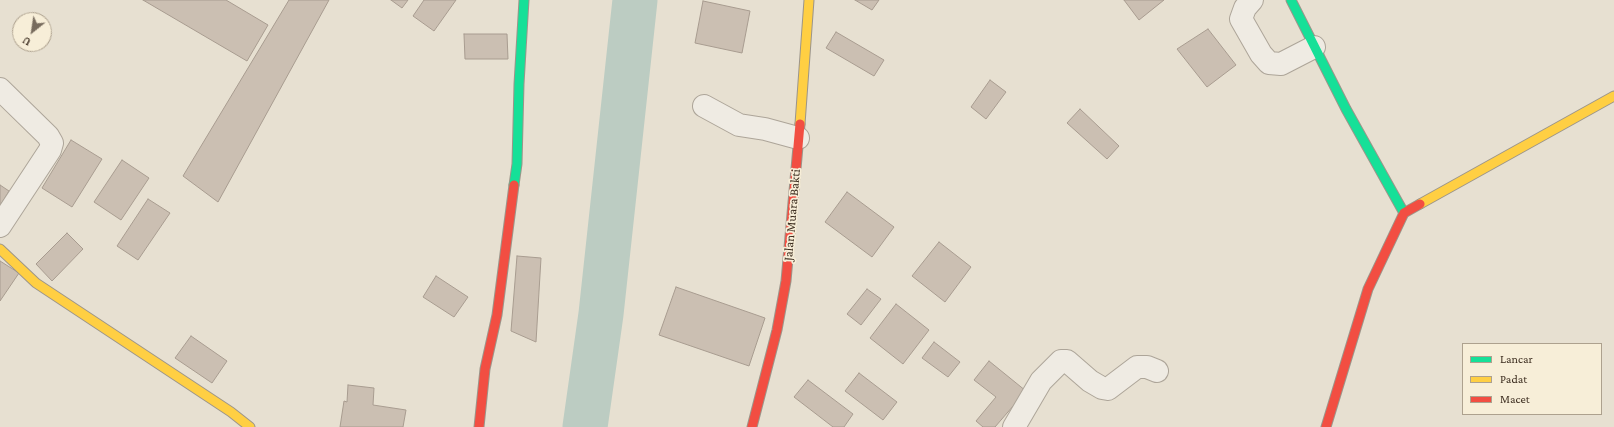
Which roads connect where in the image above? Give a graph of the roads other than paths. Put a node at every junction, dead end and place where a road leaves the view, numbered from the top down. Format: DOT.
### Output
graph roads {
  1 [pos="524,0"];
  2 [pos="809,0"];
  3 [pos="1252,0"];
  4 [pos="1291,0"];
  5 [pos="1314,47"];
  6 [pos="0,89"];
  7 [pos="1614,96"];
  8 [pos="704,106"];
  9 [pos="798,138"];
  10 [pos="1404,213"];
  11 [pos="0,226"];
  12 [pos="0,249"];
  13 [pos="1157,371"];
  14 [pos="250,427"];
  15 [pos="479,427"];
  16 [pos="752,427"];
  17 [pos="1014,427"];
  18 [pos="1326,427"];
  1 -- 15 [label="street"];
  2 -- 9 [label="street, Jalan Muara Bakti"];
  3 -- 5 [label="street"];
  4 -- 5 [label="street"];
  5 -- 10 [label="street"];
  6 -- 11 [label="street"];
  7 -- 10 [label="street"];
  8 -- 9 [label="street"];
  9 -- 16 [label="street, Jalan Muara Bakti"];
  10 -- 18 [label="street"];
  12 -- 14 [label="street"];
  13 -- 17 [label="street"];
}
